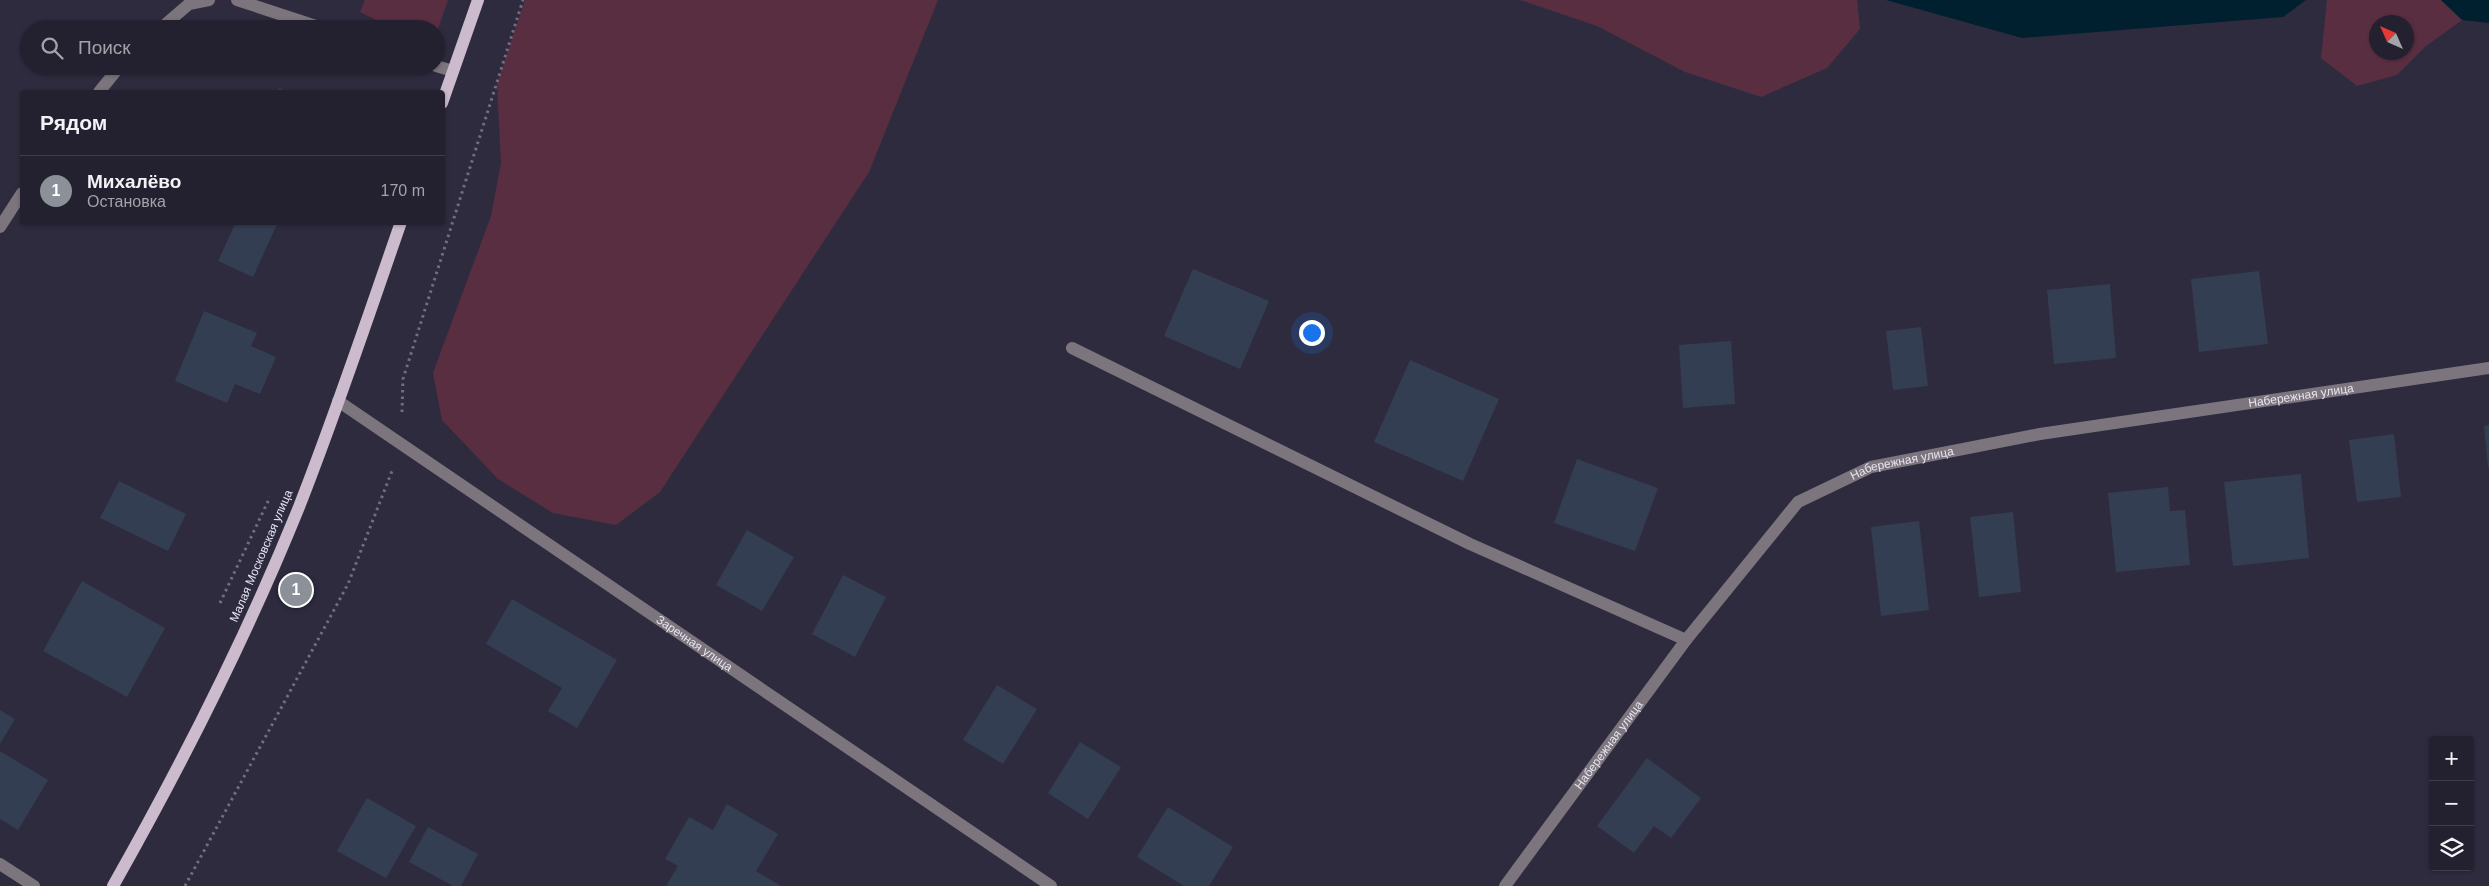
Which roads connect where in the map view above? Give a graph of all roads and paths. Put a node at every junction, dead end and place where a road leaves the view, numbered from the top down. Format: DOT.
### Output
graph roads {
  1 [pos="209,0"];
  2 [pos="238,0"];
  3 [pos="478,0"];
  4 [pos="170,20"];
  5 [pos="298,20"];
  6 [pos="445,69"];
  7 [pos="453,72"];
  8 [pos="113,75"];
  9 [pos="101,90"];
  10 [pos="445,95"];
  11 [pos="20,196"];
  12 [pos="400,225"];
  13 [pos="0,227"];
  14 [pos="1072,348"];
  15 [pos="2489,368"];
  16 [pos="338,401"];
  17 [pos="1686,640"];
  18 [pos="0,864"];
  19 [pos="34,886"];
  20 [pos="113,886"];
  21 [pos="1051,886"];
  22 [pos="1505,886"];
  1 -- 4 [label="street"];
  2 -- 5 [label="street"];
  3 -- 7 [label="main road"];
  6 -- 7 [label="street"];
  7 -- 10 [label="main road"];
  8 -- 9 [label="street"];
  11 -- 13 [label="street"];
  12 -- 16 [label="main road, Малая Московская улица"];
  14 -- 17 [label="street"];
  15 -- 17 [label="street, Набережная улица"];
  16 -- 20 [label="main road, Малая Московская улица"];
  16 -- 21 [label="street, Заречная улица"];
  17 -- 22 [label="street, Набережная улица"];
  18 -- 19 [label="street"];
}
